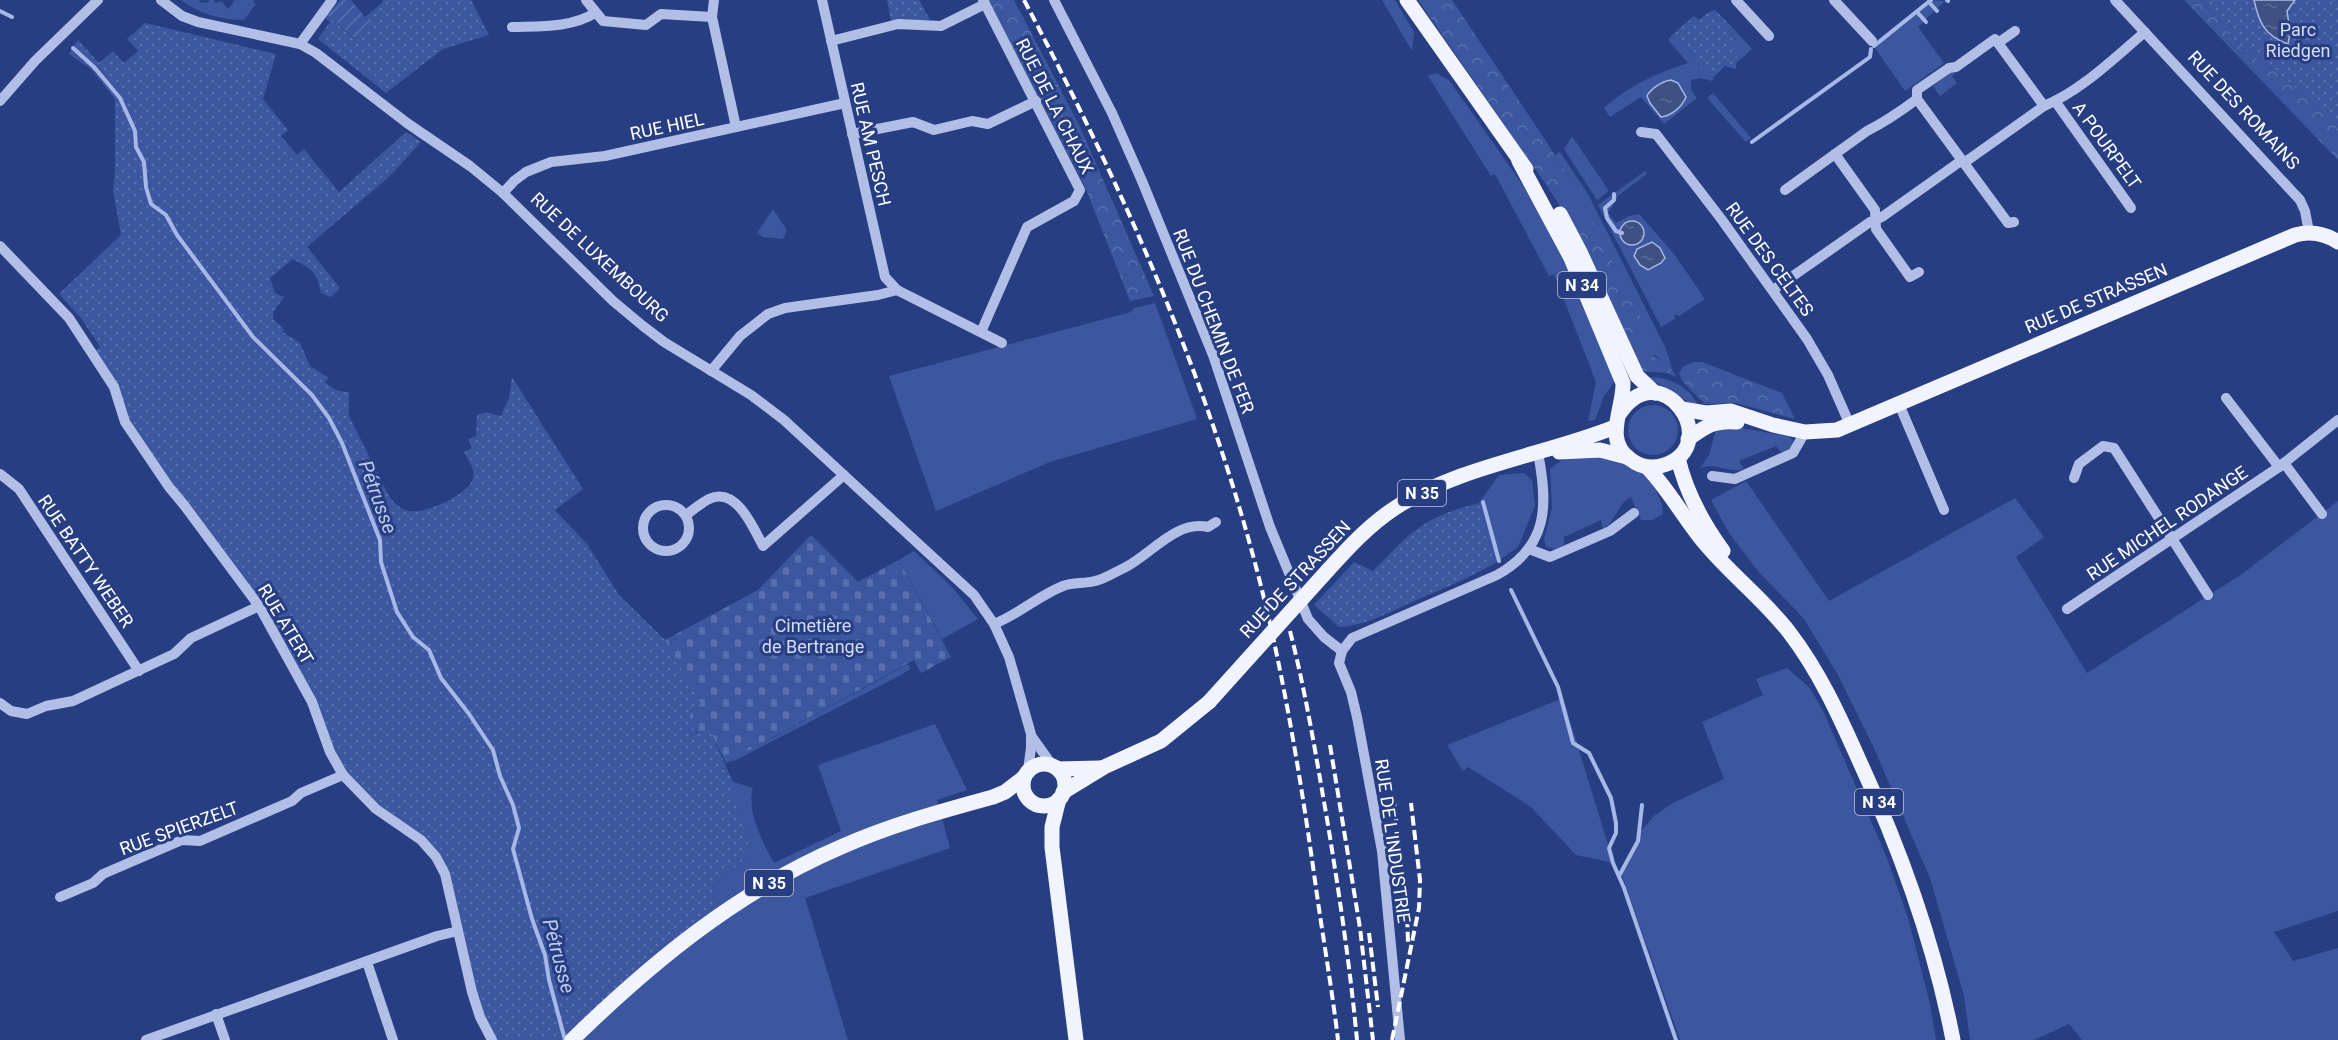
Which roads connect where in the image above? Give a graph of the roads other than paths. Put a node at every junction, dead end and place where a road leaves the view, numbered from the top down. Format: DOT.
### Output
graph roads {
  1 [pos="98,0"];
  2 [pos="161,0"];
  3 [pos="332,0"];
  4 [pos="586,0"];
  5 [pos="714,0"];
  6 [pos="822,0"];
  7 [pos="1054,0"];
  8 [pos="1407,0"];
  9 [pos="1834,0"];
  10 [pos="2115,0"];
  11 [pos="1739,1"];
  12 [pos="984,2"];
  13 [pos="596,13"];
  14 [pos="712,18"];
  15 [pos="512,27"];
  16 [pos="2015,31"];
  17 [pos="2145,32"];
  18 [pos="1769,36"];
  19 [pos="831,41"];
  20 [pos="1872,41"];
  21 [pos="1998,43"];
  22 [pos="300,44"];
  23 [pos="2,96"];
  24 [pos="1917,99"];
  25 [pos="1035,101"];
  26 [pos="2055,101"];
  27 [pos="845,103"];
  28 [pos="2044,106"];
  29 [pos="736,128"];
  30 [pos="1641,132"];
  31 [pos="852,135"];
  32 [pos="1835,154"];
  33 [pos="1519,161"];
  34 [pos="1963,161"];
  35 [pos="1785,190"];
  36 [pos="503,193"];
  37 [pos="2131,208"];
  38 [pos="1875,220"];
  39 [pos="2013,222"];
  40 [pos="2309,232"];
  41 [pos="2338,242"];
  42 [pos="0,246"];
  43 [pos="1919,272"];
  44 [pos="897,290"];
  45 [pos="1773,290"];
  46 [pos="981,332"];
  47 [pos="1002,343"];
  48 [pos="711,371"];
  49 [pos="1655,393"];
  50 [pos="2226,398"];
  51 [pos="1899,404"];
  52 [pos="1682,409"];
  53 [pos="2338,420"];
  54 [pos="1617,421"];
  55 [pos="1773,425"];
  56 [pos="1850,425"];
  57 [pos="1805,432"];
  58 [pos="1688,440"];
  59 [pos="1538,453"];
  60 [pos="1627,457"];
  61 [pos="1678,458"];
  62 [pos="2282,465"];
  63 [pos="1647,467"];
  64 [pos="0,474"];
  65 [pos="844,475"];
  66 [pos="1712,476"];
  67 [pos="2074,478"];
  68 [pos="1944,510"];
  69 [pos="1634,513"];
  70 [pos="2322,514"];
  71 [pos="686,515"];
  72 [pos="1216,522"];
  73 [pos="2172,540"];
  74 [pos="1529,549"];
  75 [pos="1750,590"];
  76 [pos="2208,596"];
  77 [pos="259,606"];
  78 [pos="2067,609"];
  79 [pos="994,624"];
  80 [pos="1342,651"];
  81 [pos="139,671"];
  82 [pos="0,702"];
  83 [pos="1030,734"];
  84 [pos="1055,767"];
  85 [pos="1104,768"];
  86 [pos="1026,774"];
  87 [pos="343,775"];
  88 [pos="1061,795"];
  89 [pos="993,797"];
  90 [pos="1030,800"];
  91 [pos="1052,847"];
  92 [pos="60,897"];
  93 [pos="458,931"];
  94 [pos="367,962"];
  95 [pos="216,1014"];
  96 [pos="576,1036"];
  97 [pos="146,1040"];
  98 [pos="225,1040"];
  99 [pos="393,1040"];
  100 [pos="492,1040"];
  101 [pos="1076,1040"];
  102 [pos="1400,1040"];
  103 [pos="1953,1040"];
  1 -- 23 [label="street"];
  2 -- 22 [label="street, RUE DE LUXEMBOURG"];
  3 -- 22 [label="street"];
  4 -- 13 [label="street"];
  5 -- 14 [label="street"];
  6 -- 19 [label="street, RUE AM PESCH"];
  7 -- 80 [label="street, RUE DU CHEMIN DE FER"];
  8 -- 33 [label="main road, N 34"];
  9 -- 20 [label="street"];
  10 -- 17 [label="street, RUE DES ROMAINS"];
  11 -- 18 [label="street"];
  12 -- 19 [label="street, RUE DE LA CHAUX"];
  12 -- 25 [label="street, RUE DE LA CHAUX"];
  13 -- 14 [label="street"];
  13 -- 15 [label="street"];
  14 -- 29 [label="street"];
  16 -- 21 [label="street"];
  17 -- 26 [label="street, A POURPELT"];
  17 -- 40 [label="street, RUE DES ROMAINS"];
  19 -- 27 [label="street, RUE AM PESCH"];
  21 -- 24 [label="street"];
  21 -- 28 [label="street, A POURPELT"];
  22 -- 36 [label="street, RUE DE LUXEMBOURG"];
  24 -- 32 [label="street"];
  24 -- 34 [label="street"];
  25 -- 31 [label="street"];
  25 -- 46 [label="street, RUE DE LA CHAUX"];
  26 -- 28 [label="street, A POURPELT"];
  26 -- 37 [label="street, A POURPELT"];
  27 -- 29 [label="street, RUE HIEL"];
  27 -- 31 [label="street, RUE AM PESCH"];
  28 -- 34 [label="street, A POURPELT"];
  29 -- 36 [label="street, RUE HIEL"];
  30 -- 45 [label="street, RUE DES CELTES"];
  31 -- 44 [label="street, RUE AM PESCH"];
  32 -- 35 [label="street"];
  32 -- 38 [label="street"];
  33 -- 49 [label="main road, N 34"];
  33 -- 54 [label="main road, N 34"];
  34 -- 38 [label="street, A POURPELT"];
  34 -- 39 [label="street"];
  36 -- 48 [label="street, RUE DE LUXEMBOURG"];
  38 -- 43 [label="street"];
  38 -- 45 [label="street, A POURPELT"];
  40 -- 41 [label="main road"];
  40 -- 51 [label="main road, RUE DE STRASSEN"];
  42 -- 77 [label="street, RUE ATERT"];
  44 -- 46 [label="street"];
  44 -- 48 [label="street"];
  45 -- 56 [label="street, RUE DES CELTES"];
  46 -- 47 [label="street"];
  48 -- 65 [label="street, RUE DE LUXEMBOURG"];
  49 -- 52 [label="main road, N 34"];
  49 -- 54 [label="main road"];
  50 -- 62 [label="street"];
  51 -- 56 [label="main road, RUE DE STRASSEN"];
  51 -- 68 [label="street"];
  52 -- 55 [label="main road, RUE DE STRASSEN"];
  52 -- 58 [label="main road"];
  53 -- 62 [label="street, RUE MICHEL RODANGE"];
  54 -- 59 [label="main road, RUE DE STRASSEN / N 35"];
  54 -- 60 [label="main road"];
  55 -- 57 [label="main road, RUE DE STRASSEN"];
  55 -- 58 [label="main road, RUE DE STRASSEN"];
  56 -- 57 [label="main road, RUE DE STRASSEN"];
  57 -- 66 [label="street"];
  58 -- 61 [label="main road"];
  59 -- 60 [label="main road, RUE DE STRASSEN / N 35"];
  59 -- 74 [label="street"];
  59 -- 85 [label="main road, RUE DE STRASSEN / N 35, bridge"];
  60 -- 63 [label="main road, N 34"];
  61 -- 63 [label="main road"];
  61 -- 75 [label="main road, N 34"];
  62 -- 70 [label="street"];
  62 -- 73 [label="street, RUE MICHEL RODANGE"];
  63 -- 75 [label="main road, N 34"];
  64 -- 81 [label="street, RUE BATTY WEBER"];
  65 -- 71 [label="street"];
  65 -- 79 [label="street, RUE DE LUXEMBOURG"];
  67 -- 73 [label="street"];
  69 -- 74 [label="street"];
  71 -- 71 [label="street"];
  72 -- 79 [label="street"];
  73 -- 76 [label="street"];
  73 -- 78 [label="street, RUE MICHEL RODANGE"];
  74 -- 80 [label="street"];
  75 -- 103 [label="main road, N 34"];
  77 -- 81 [label="street"];
  77 -- 87 [label="street, RUE ATERT"];
  79 -- 83 [label="street, RUE DE LUXEMBOURG"];
  80 -- 102 [label="street, RUE DE L'INDUSTRIE"];
  81 -- 82 [label="street"];
  83 -- 84 [label="street, RUE DE LUXEMBOURG"];
  83 -- 86 [label="street, RUE DE LUXEMBOURG"];
  84 -- 85 [label="main road, RUE DE STRASSEN / N 35"];
  84 -- 86 [label="main road"];
  84 -- 88 [label="main road"];
  85 -- 88 [label="main road, RUE DE STRASSEN / N 35"];
  86 -- 89 [label="main road, N 35"];
  86 -- 90 [label="main road"];
  87 -- 92 [label="street, RUE SPIERZELT"];
  87 -- 93 [label="street, RUE ATERT"];
  88 -- 90 [label="main road"];
  88 -- 91 [label="main road"];
  89 -- 90 [label="main road, N 35"];
  89 -- 96 [label="main road, N 35"];
  90 -- 91 [label="main road"];
  91 -- 101 [label="main road"];
  93 -- 94 [label="street"];
  93 -- 100 [label="street, RUE ATERT"];
  94 -- 95 [label="street"];
  94 -- 99 [label="street"];
  95 -- 97 [label="street"];
  95 -- 98 [label="street"];
}
